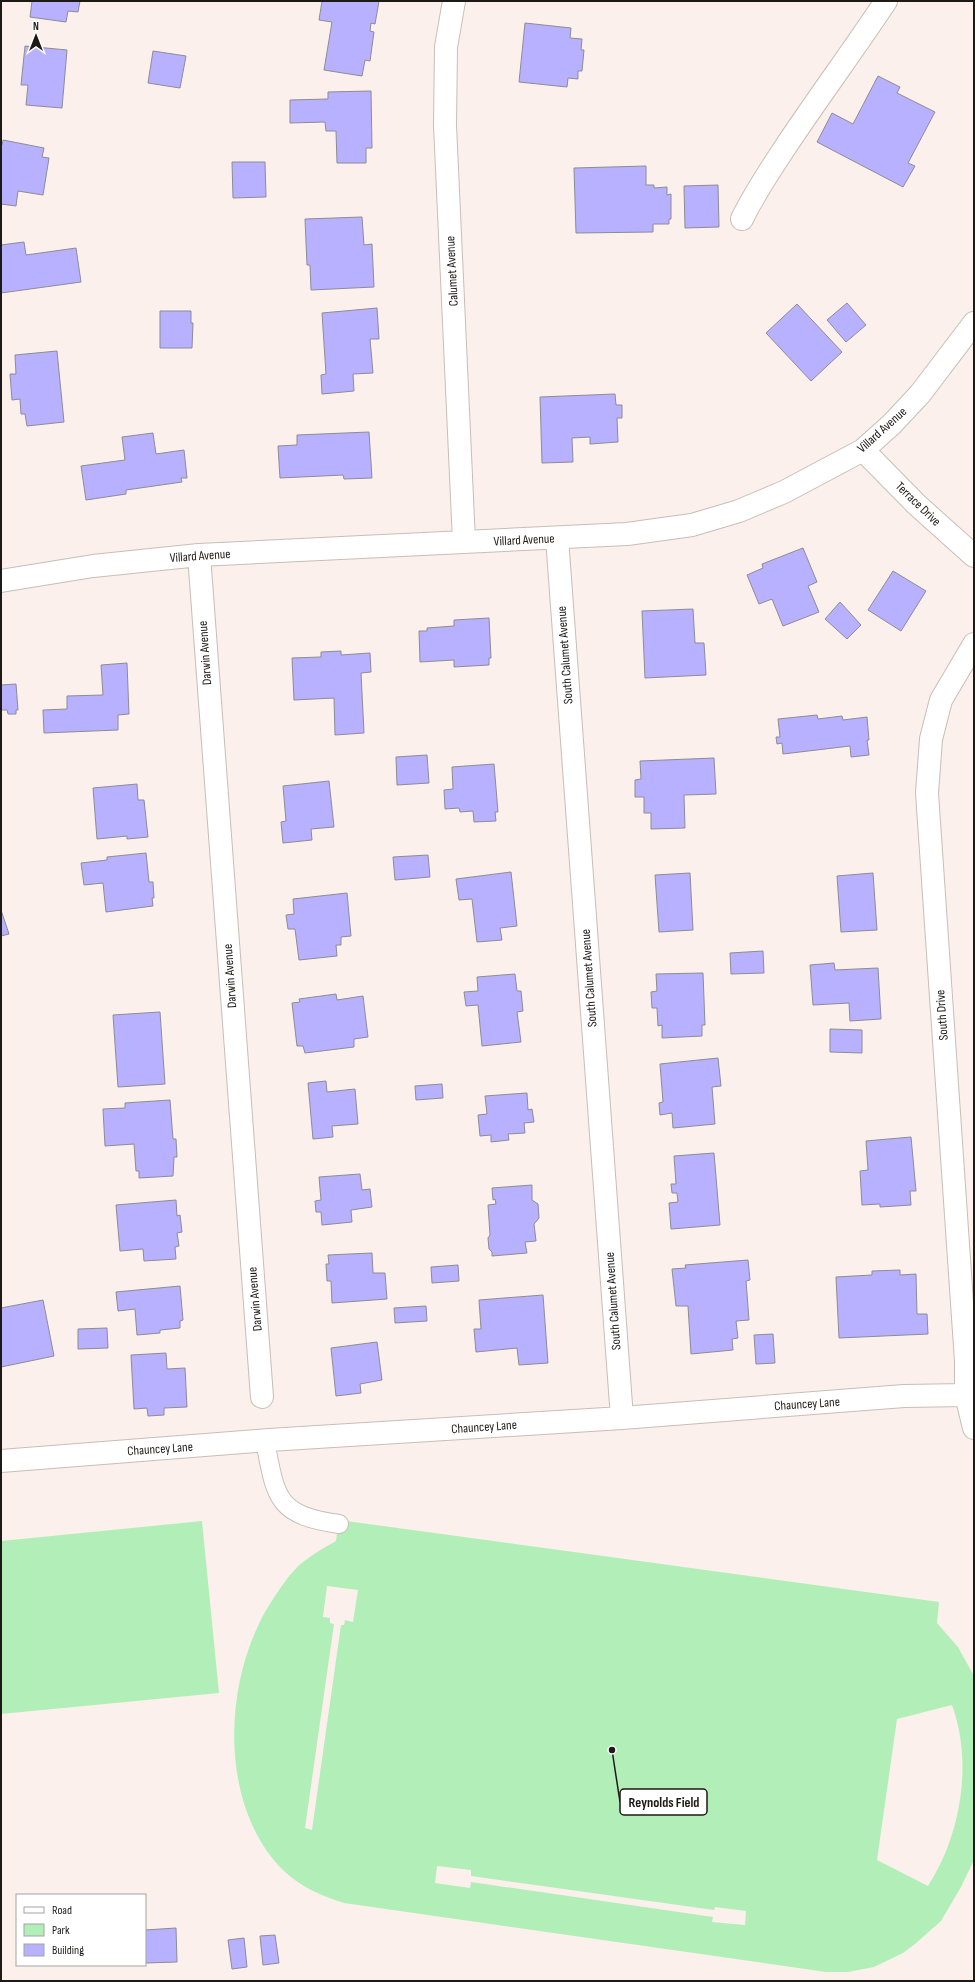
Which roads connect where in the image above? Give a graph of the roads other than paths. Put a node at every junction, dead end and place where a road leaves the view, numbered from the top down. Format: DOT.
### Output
graph roads {
  1 [pos="454,1"];
  2 [pos="886,1"];
  3 [pos="742,219"];
  4 [pos="974,323"];
  5 [pos="863,450"];
  6 [pos="557,538"];
  7 [pos="464,542"];
  8 [pos="199,555"];
  9 [pos="974,556"];
  10 [pos="1,581"];
  11 [pos="974,644"];
  12 [pos="966,1395"];
  13 [pos="262,1397"];
  14 [pos="622,1418"];
  15 [pos="974,1428"];
  16 [pos="265,1441"];
  17 [pos="1,1461"];
  18 [pos="339,1524"];
  1 -- 7 [label="street, Calumet Avenue"];
  2 -- 3 [label="street"];
  4 -- 5 [label="street, Villard Avenue"];
  5 -- 6 [label="street, Villard Avenue"];
  5 -- 9 [label="street, Terrace Drive"];
  6 -- 7 [label="street, Villard Avenue"];
  6 -- 14 [label="street, South Calumet Avenue"];
  7 -- 8 [label="street, Villard Avenue"];
  8 -- 10 [label="street, Villard Avenue"];
  8 -- 13 [label="street, Darwin Avenue"];
  11 -- 12 [label="street, South Drive"];
  12 -- 14 [label="street, Chauncey Lane"];
  12 -- 15 [label="street, South Drive"];
  14 -- 16 [label="street, Chauncey Lane"];
  16 -- 17 [label="street, Chauncey Lane"];
  16 -- 18 [label="lane"];
}
